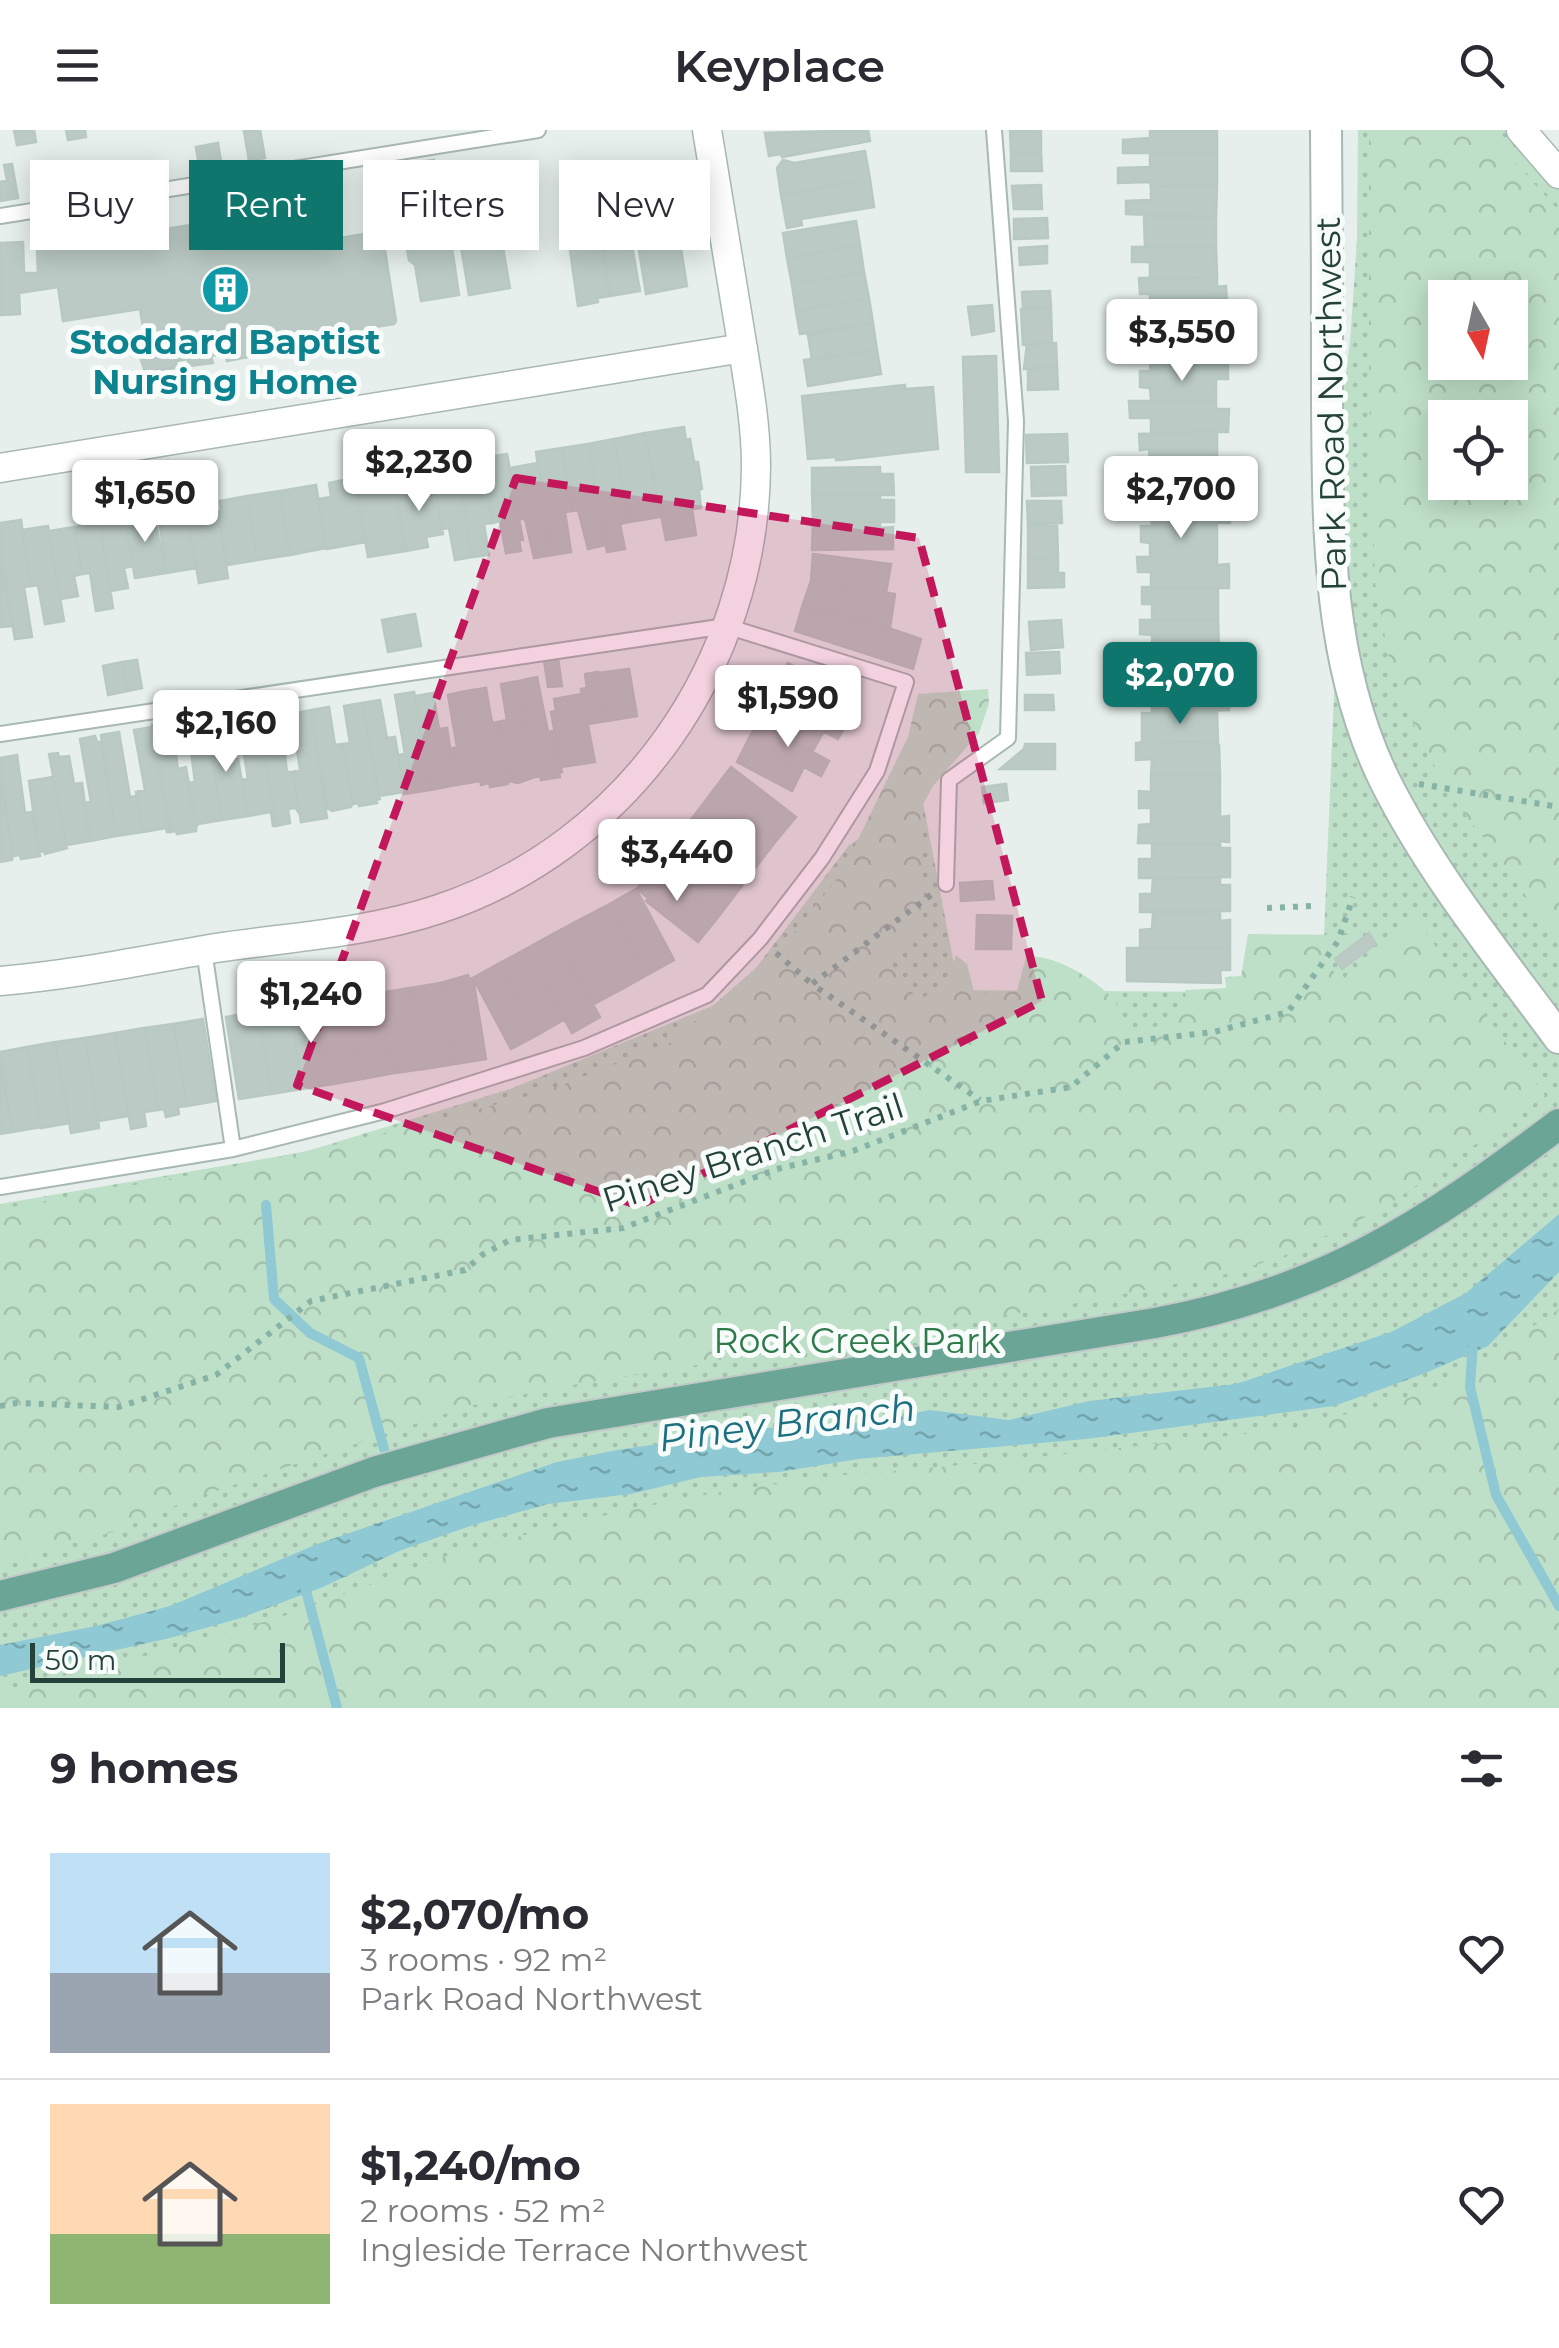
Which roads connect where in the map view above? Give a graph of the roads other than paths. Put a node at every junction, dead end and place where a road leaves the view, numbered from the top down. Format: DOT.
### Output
graph roads {
  1 [pos="538,130"];
  2 [pos="707,130"];
  3 [pos="994,130"];
  4 [pos="1326,130"];
  5 [pos="1521,130"];
  6 [pos="1559,174"];
  7 [pos="0,216"];
  8 [pos="742,348"];
  9 [pos="0,468"];
  10 [pos="726,626"];
  11 [pos="0,734"];
  12 [pos="946,884"];
  13 [pos="204,950"];
  14 [pos="0,981"];
  15 [pos="1559,1038"];
  16 [pos="1559,1124"];
  17 [pos="233,1149"];
  18 [pos="0,1187"];
  19 [pos="0,1596"];
  1 -- 7 [label="lane"];
  2 -- 8 [label="street"];
  3 -- 12 [label="lane"];
  4 -- 15 [label="street, Park Road Northwest"];
  5 -- 6 [label="street"];
  8 -- 9 [label="street"];
  8 -- 10 [label="street"];
  10 -- 11 [label="lane"];
  10 -- 13 [label="street"];
  10 -- 17 [label="lane"];
  13 -- 14 [label="street"];
  13 -- 17 [label="lane"];
  16 -- 19 [label="main road"];
  17 -- 18 [label="lane"];
}
